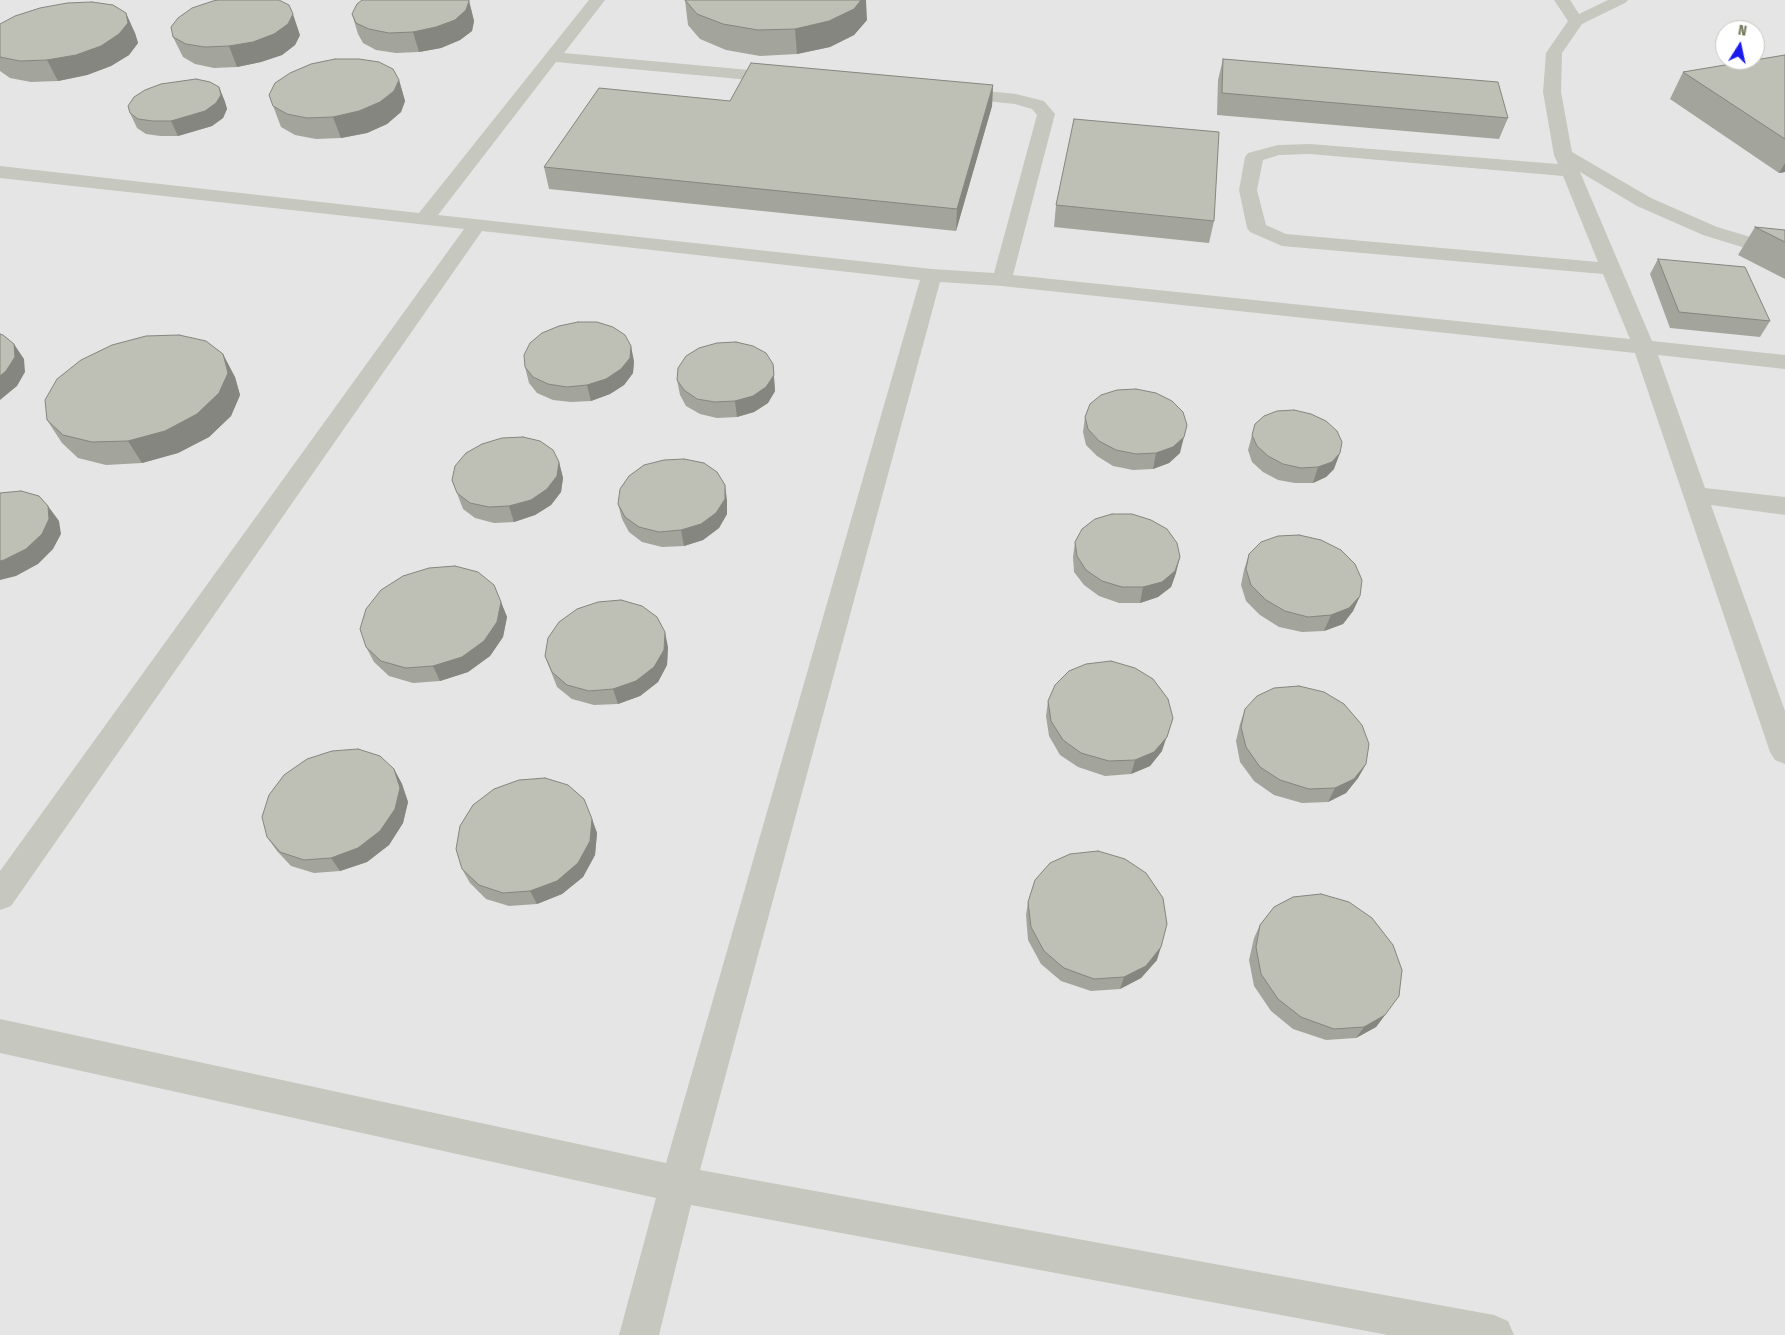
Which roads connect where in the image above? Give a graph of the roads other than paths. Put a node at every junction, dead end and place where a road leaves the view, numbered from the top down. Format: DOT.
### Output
graph roads {
  1 [pos="597,0"];
  2 [pos="1562,0"];
  3 [pos="1620,0"];
  4 [pos="1576,20"];
  5 [pos="552,56"];
  6 [pos="799,79"];
  7 [pos="937,92"];
  8 [pos="1566,163"];
  9 [pos="0,172"];
  10 [pos="424,219"];
  11 [pos="476,226"];
  12 [pos="1785,250"];
  13 [pos="1611,269"];
  14 [pos="932,275"];
  15 [pos="1002,280"];
  16 [pos="1644,347"];
  17 [pos="1785,362"];
  18 [pos="1697,495"];
  19 [pos="1785,506"];
  20 [pos="1785,752"];
  21 [pos="0,896"];
  22 [pos="0,1036"];
  23 [pos="678,1184"];
  24 [pos="639,1335"];
  25 [pos="1494,1335"];
  1 -- 5 [label="lane"];
  2 -- 4 [label="lane"];
  3 -- 4 [label="lane"];
  4 -- 8 [label="lane"];
  5 -- 6 [label="lane"];
  5 -- 10 [label="lane"];
  7 -- 15 [label="lane"];
  8 -- 12 [label="lane"];
  8 -- 13 [label="lane"];
  8 -- 13 [label="lane"];
  9 -- 10 [label="lane"];
  10 -- 11 [label="lane"];
  11 -- 14 [label="lane"];
  11 -- 21 [label="lane"];
  13 -- 16 [label="lane"];
  14 -- 15 [label="lane"];
  14 -- 23 [label="lane"];
  15 -- 16 [label="lane"];
  16 -- 17 [label="lane"];
  16 -- 18 [label="lane"];
  18 -- 19 [label="lane"];
  18 -- 20 [label="lane"];
  22 -- 23 [label="lane"];
  23 -- 24 [label="lane"];
  23 -- 25 [label="lane"];
}
